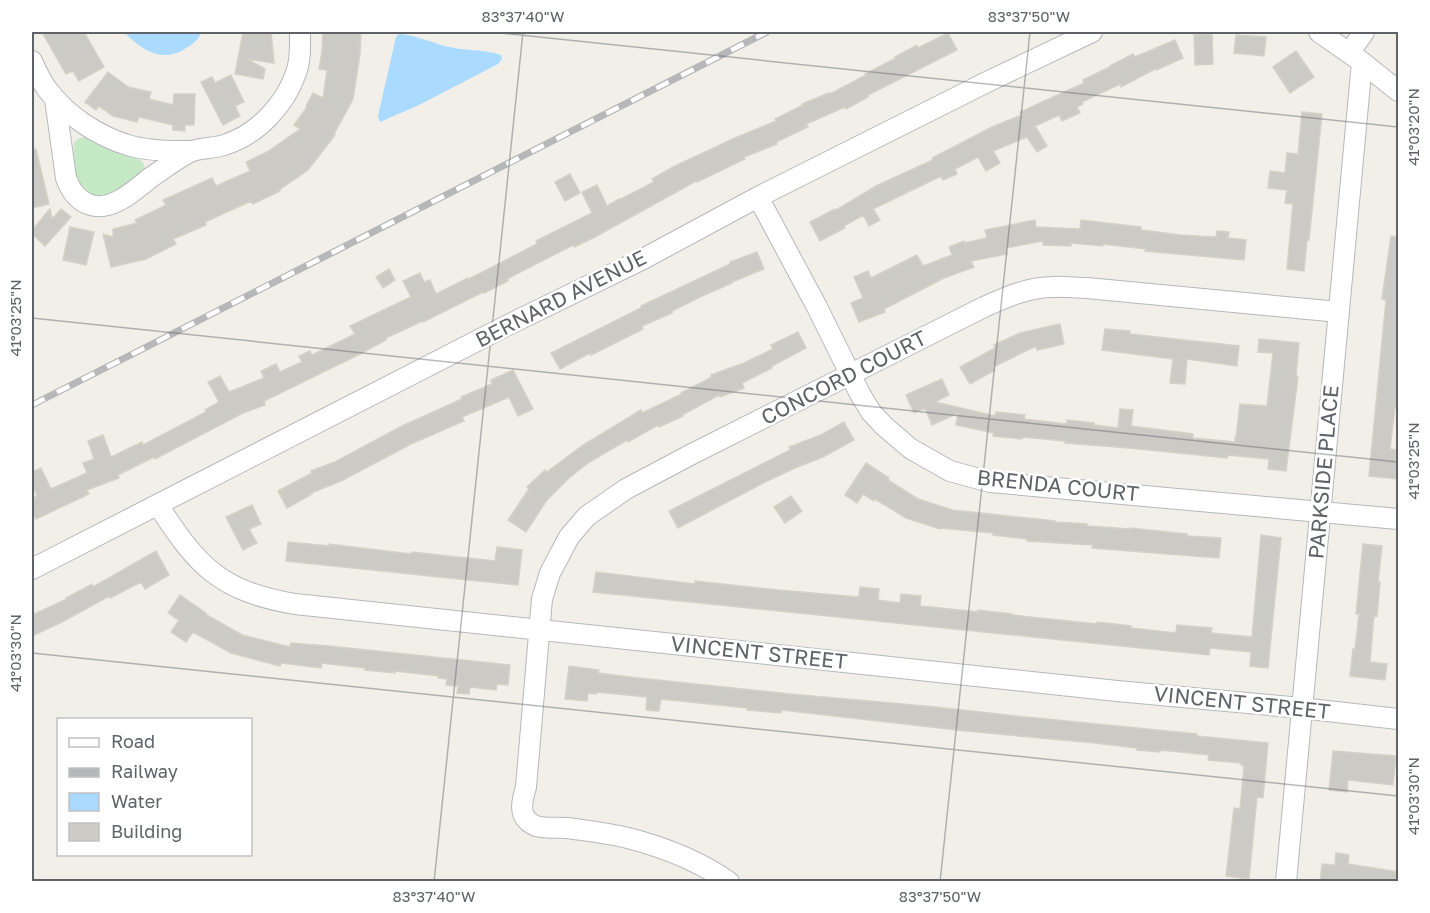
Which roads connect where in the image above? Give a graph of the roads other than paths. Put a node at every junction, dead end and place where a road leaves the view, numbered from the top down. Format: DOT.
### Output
graph roads {
  1 [pos="300,32"];
  2 [pos="1092,32"];
  3 [pos="1319,32"];
  4 [pos="1364,32"];
  5 [pos="1356,58"];
  6 [pos="32,61"];
  7 [pos="1398,91"];
  8 [pos="55,99"];
  9 [pos="191,151"];
  10 [pos="758,198"];
  11 [pos="1339,312"];
  12 [pos="850,375"];
  13 [pos="158,505"];
  14 [pos="1321,512"];
  15 [pos="1398,519"];
  16 [pos="32,569"];
  17 [pos="538,629"];
  18 [pos="1301,708"];
  19 [pos="1398,719"];
  20 [pos="729,882"];
  21 [pos="1286,882"];
  1 -- 9 [label="street"];
  2 -- 10 [label="street, BERNARD AVENUE"];
  3 -- 5 [label="street"];
  4 -- 5 [label="street"];
  5 -- 7 [label="street"];
  5 -- 11 [label="street, PARKSIDE PLACE"];
  6 -- 8 [label="street"];
  8 -- 9 [label="street"];
  8 -- 9 [label="street"];
  10 -- 12 [label="street, BRENDA COURT"];
  10 -- 13 [label="street, BERNARD AVENUE"];
  11 -- 12 [label="street, CONCORD COURT"];
  11 -- 14 [label="street, PARKSIDE PLACE"];
  12 -- 14 [label="street, BRENDA COURT"];
  12 -- 17 [label="street, CONCORD COURT"];
  13 -- 16 [label="street, BERNARD AVENUE"];
  13 -- 17 [label="street, VINCENT STREET"];
  14 -- 15 [label="street, BRENDA COURT"];
  14 -- 18 [label="street, PARKSIDE PLACE"];
  17 -- 18 [label="street, VINCENT STREET"];
  17 -- 20 [label="street, CONCORD COURT"];
  18 -- 19 [label="street, VINCENT STREET"];
  18 -- 21 [label="street, PARKSIDE PLACE"];
}
